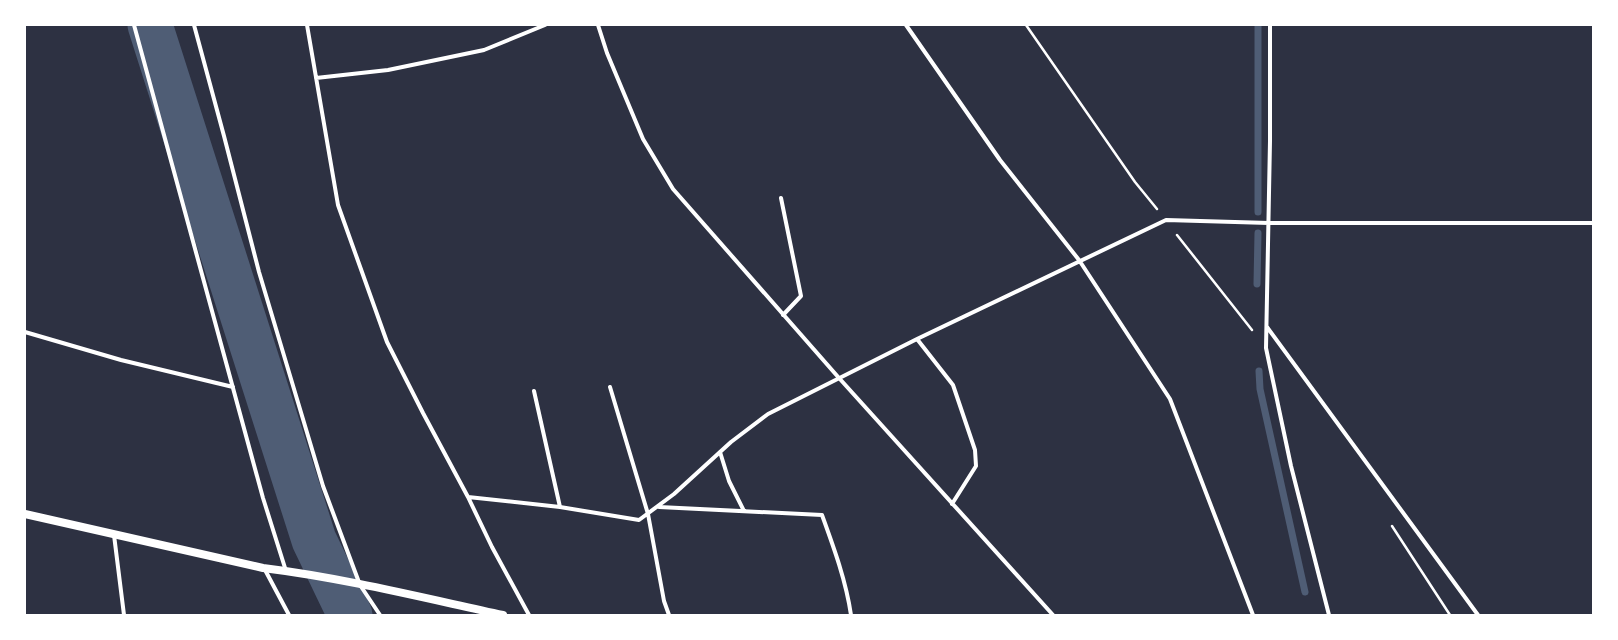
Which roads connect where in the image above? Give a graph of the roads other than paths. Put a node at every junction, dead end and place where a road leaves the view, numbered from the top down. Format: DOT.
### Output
graph roads {
  1 [pos="134,25"];
  2 [pos="194,25"];
  3 [pos="307,25"];
  4 [pos="545,25"];
  5 [pos="598,25"];
  6 [pos="906,25"];
  7 [pos="1270,25"];
  8 [pos="316,78"];
  9 [pos="781,198"];
  10 [pos="1269,223"];
  11 [pos="1593,223"];
  12 [pos="1079,260"];
  13 [pos="784,315"];
  14 [pos="1266,326"];
  15 [pos="25,332"];
  16 [pos="917,339"];
  17 [pos="839,378"];
  18 [pos="233,387"];
  19 [pos="610,387"];
  20 [pos="534,391"];
  21 [pos="720,452"];
  22 [pos="468,497"];
  23 [pos="952,504"];
  24 [pos="560,507"];
  25 [pos="658,507"];
  26 [pos="744,512"];
  27 [pos="25,514"];
  28 [pos="648,514"];
  29 [pos="114,535"];
  30 [pos="263,568"];
  31 [pos="290,571"];
  32 [pos="360,585"];
  33 [pos="124,615"];
  34 [pos="289,615"];
  35 [pos="380,615"];
  36 [pos="503,615"];
  37 [pos="529,615"];
  38 [pos="668,615"];
  39 [pos="851,615"];
  40 [pos="1053,615"];
  41 [pos="1253,615"];
  42 [pos="1330,615"];
  43 [pos="1478,615"];
  1 -- 18 [label="street"];
  2 -- 32 [label="street"];
  3 -- 8 [label="street"];
  4 -- 8 [label="street"];
  5 -- 13 [label="street"];
  6 -- 12 [label="street"];
  7 -- 10 [label="street"];
  8 -- 22 [label="street"];
  9 -- 13 [label="street"];
  10 -- 11 [label="street"];
  10 -- 12 [label="street"];
  10 -- 14 [label="street"];
  12 -- 16 [label="street"];
  12 -- 41 [label="street"];
  13 -- 17 [label="street"];
  14 -- 42 [label="street"];
  14 -- 43 [label="street"];
  15 -- 18 [label="street"];
  16 -- 17 [label="street"];
  16 -- 23 [label="street"];
  17 -- 21 [label="street"];
  17 -- 23 [label="street"];
  18 -- 31 [label="street"];
  19 -- 28 [label="street"];
  20 -- 24 [label="street"];
  21 -- 25 [label="street"];
  21 -- 26 [label="street"];
  22 -- 24 [label="street"];
  22 -- 37 [label="street"];
  23 -- 40 [label="street"];
  24 -- 28 [label="street"];
  25 -- 26 [label="street"];
  25 -- 28 [label="street"];
  26 -- 39 [label="street"];
  27 -- 29 [label="main road"];
  28 -- 38 [label="street"];
  29 -- 30 [label="main road"];
  29 -- 33 [label="street"];
  30 -- 31 [label="main road"];
  30 -- 34 [label="street"];
  31 -- 32 [label="main road"];
  32 -- 35 [label="street"];
  32 -- 36 [label="main road"];
}
